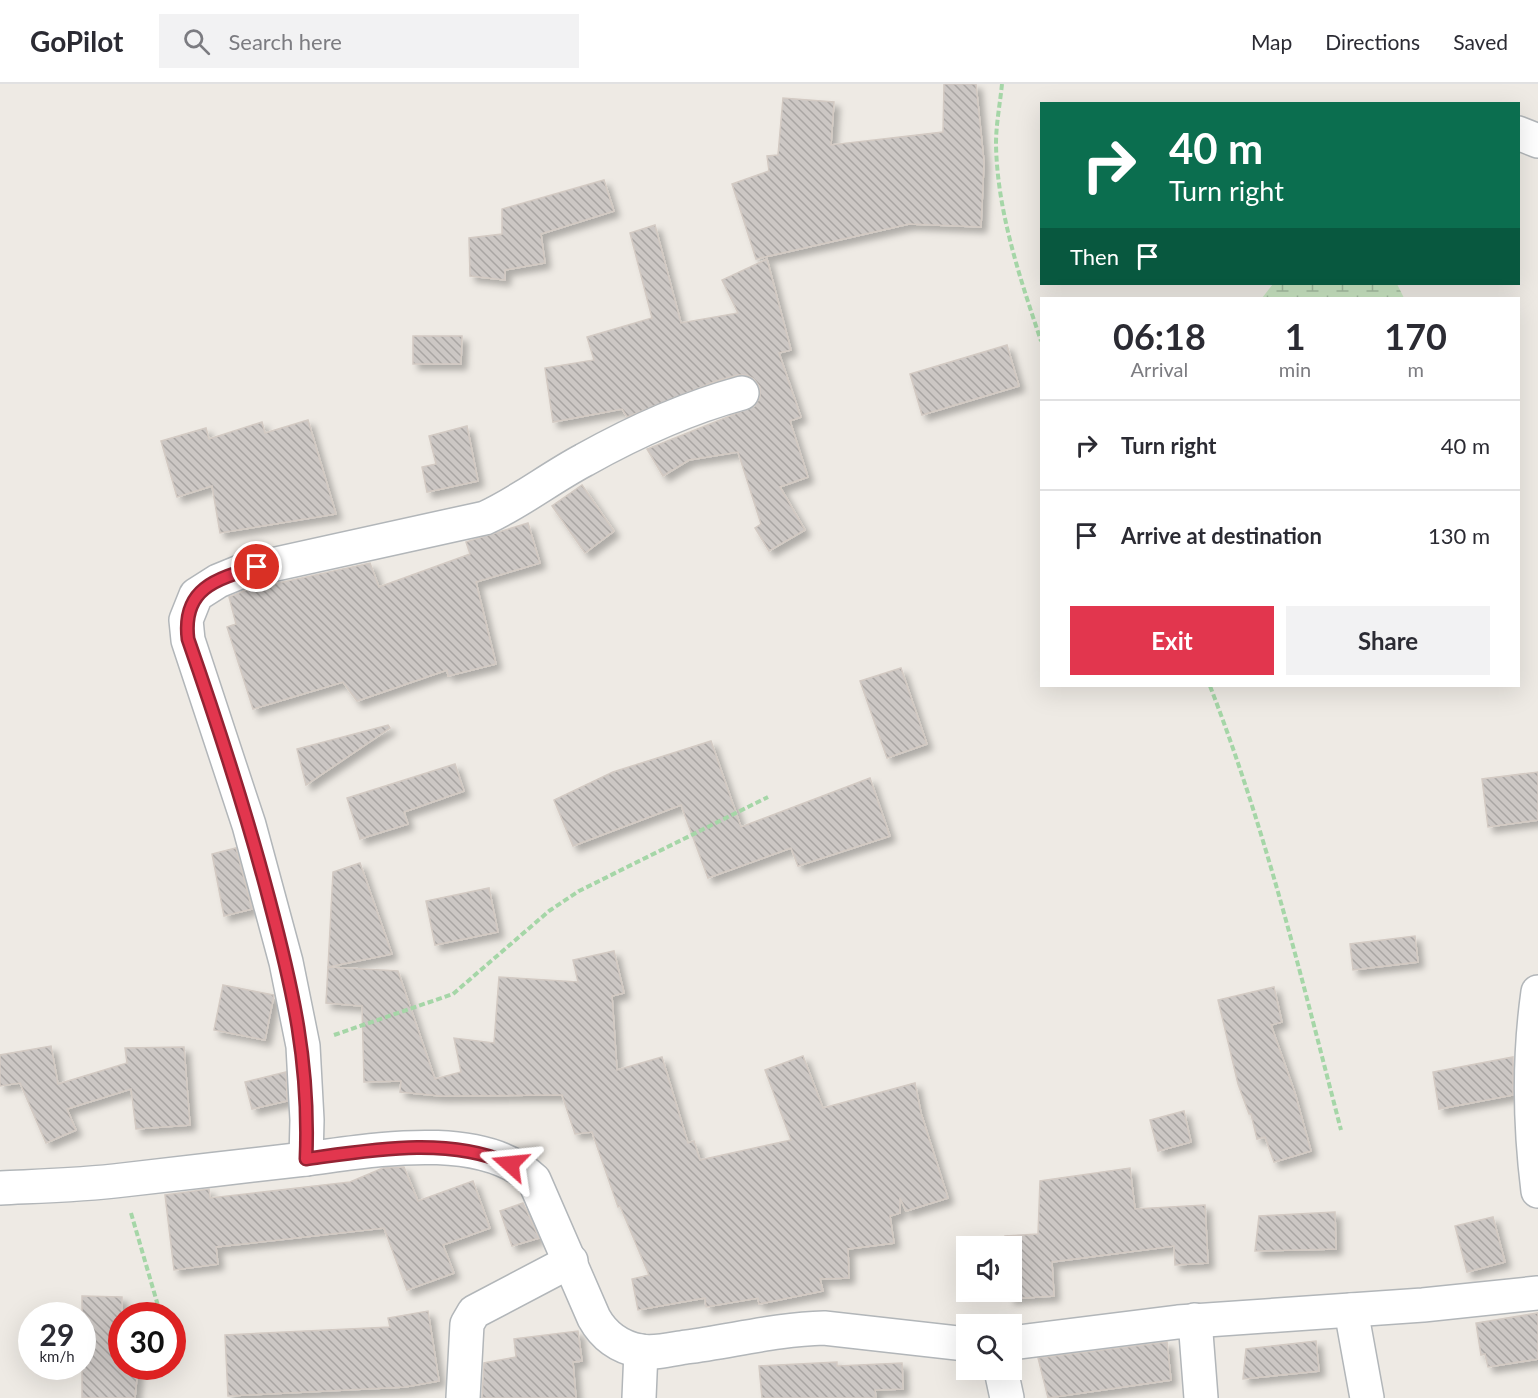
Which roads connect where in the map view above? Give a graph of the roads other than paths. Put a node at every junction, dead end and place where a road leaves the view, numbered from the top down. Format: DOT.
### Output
graph roads {
  1 [pos="1520,134"];
  2 [pos="1538,141"];
  3 [pos="742,393"];
  4 [pos="1538,992"];
  5 [pos="306,1159"];
  6 [pos="0,1188"];
  7 [pos="1538,1191"];
  8 [pos="571,1261"];
  9 [pos="1538,1293"];
  10 [pos="1351,1310"];
  11 [pos="1195,1320"];
  12 [pos="1022,1342"];
  13 [pos="956,1343"];
  14 [pos="641,1352"];
  15 [pos="1003,1380"];
  16 [pos="463,1398"];
  17 [pos="639,1398"];
  18 [pos="1007,1398"];
  19 [pos="1201,1398"];
  20 [pos="1366,1398"];
  1 -- 2 [label="street"];
  3 -- 5 [label="street"];
  4 -- 7 [label="street"];
  5 -- 6 [label="street"];
  5 -- 8 [label="street"];
  8 -- 14 [label="street"];
  8 -- 16 [label="street"];
  9 -- 10 [label="street"];
  10 -- 11 [label="street"];
  10 -- 20 [label="street"];
  11 -- 12 [label="street"];
  11 -- 19 [label="street"];
  13 -- 14 [label="street"];
  14 -- 17 [label="street"];
  15 -- 18 [label="street"];
}
